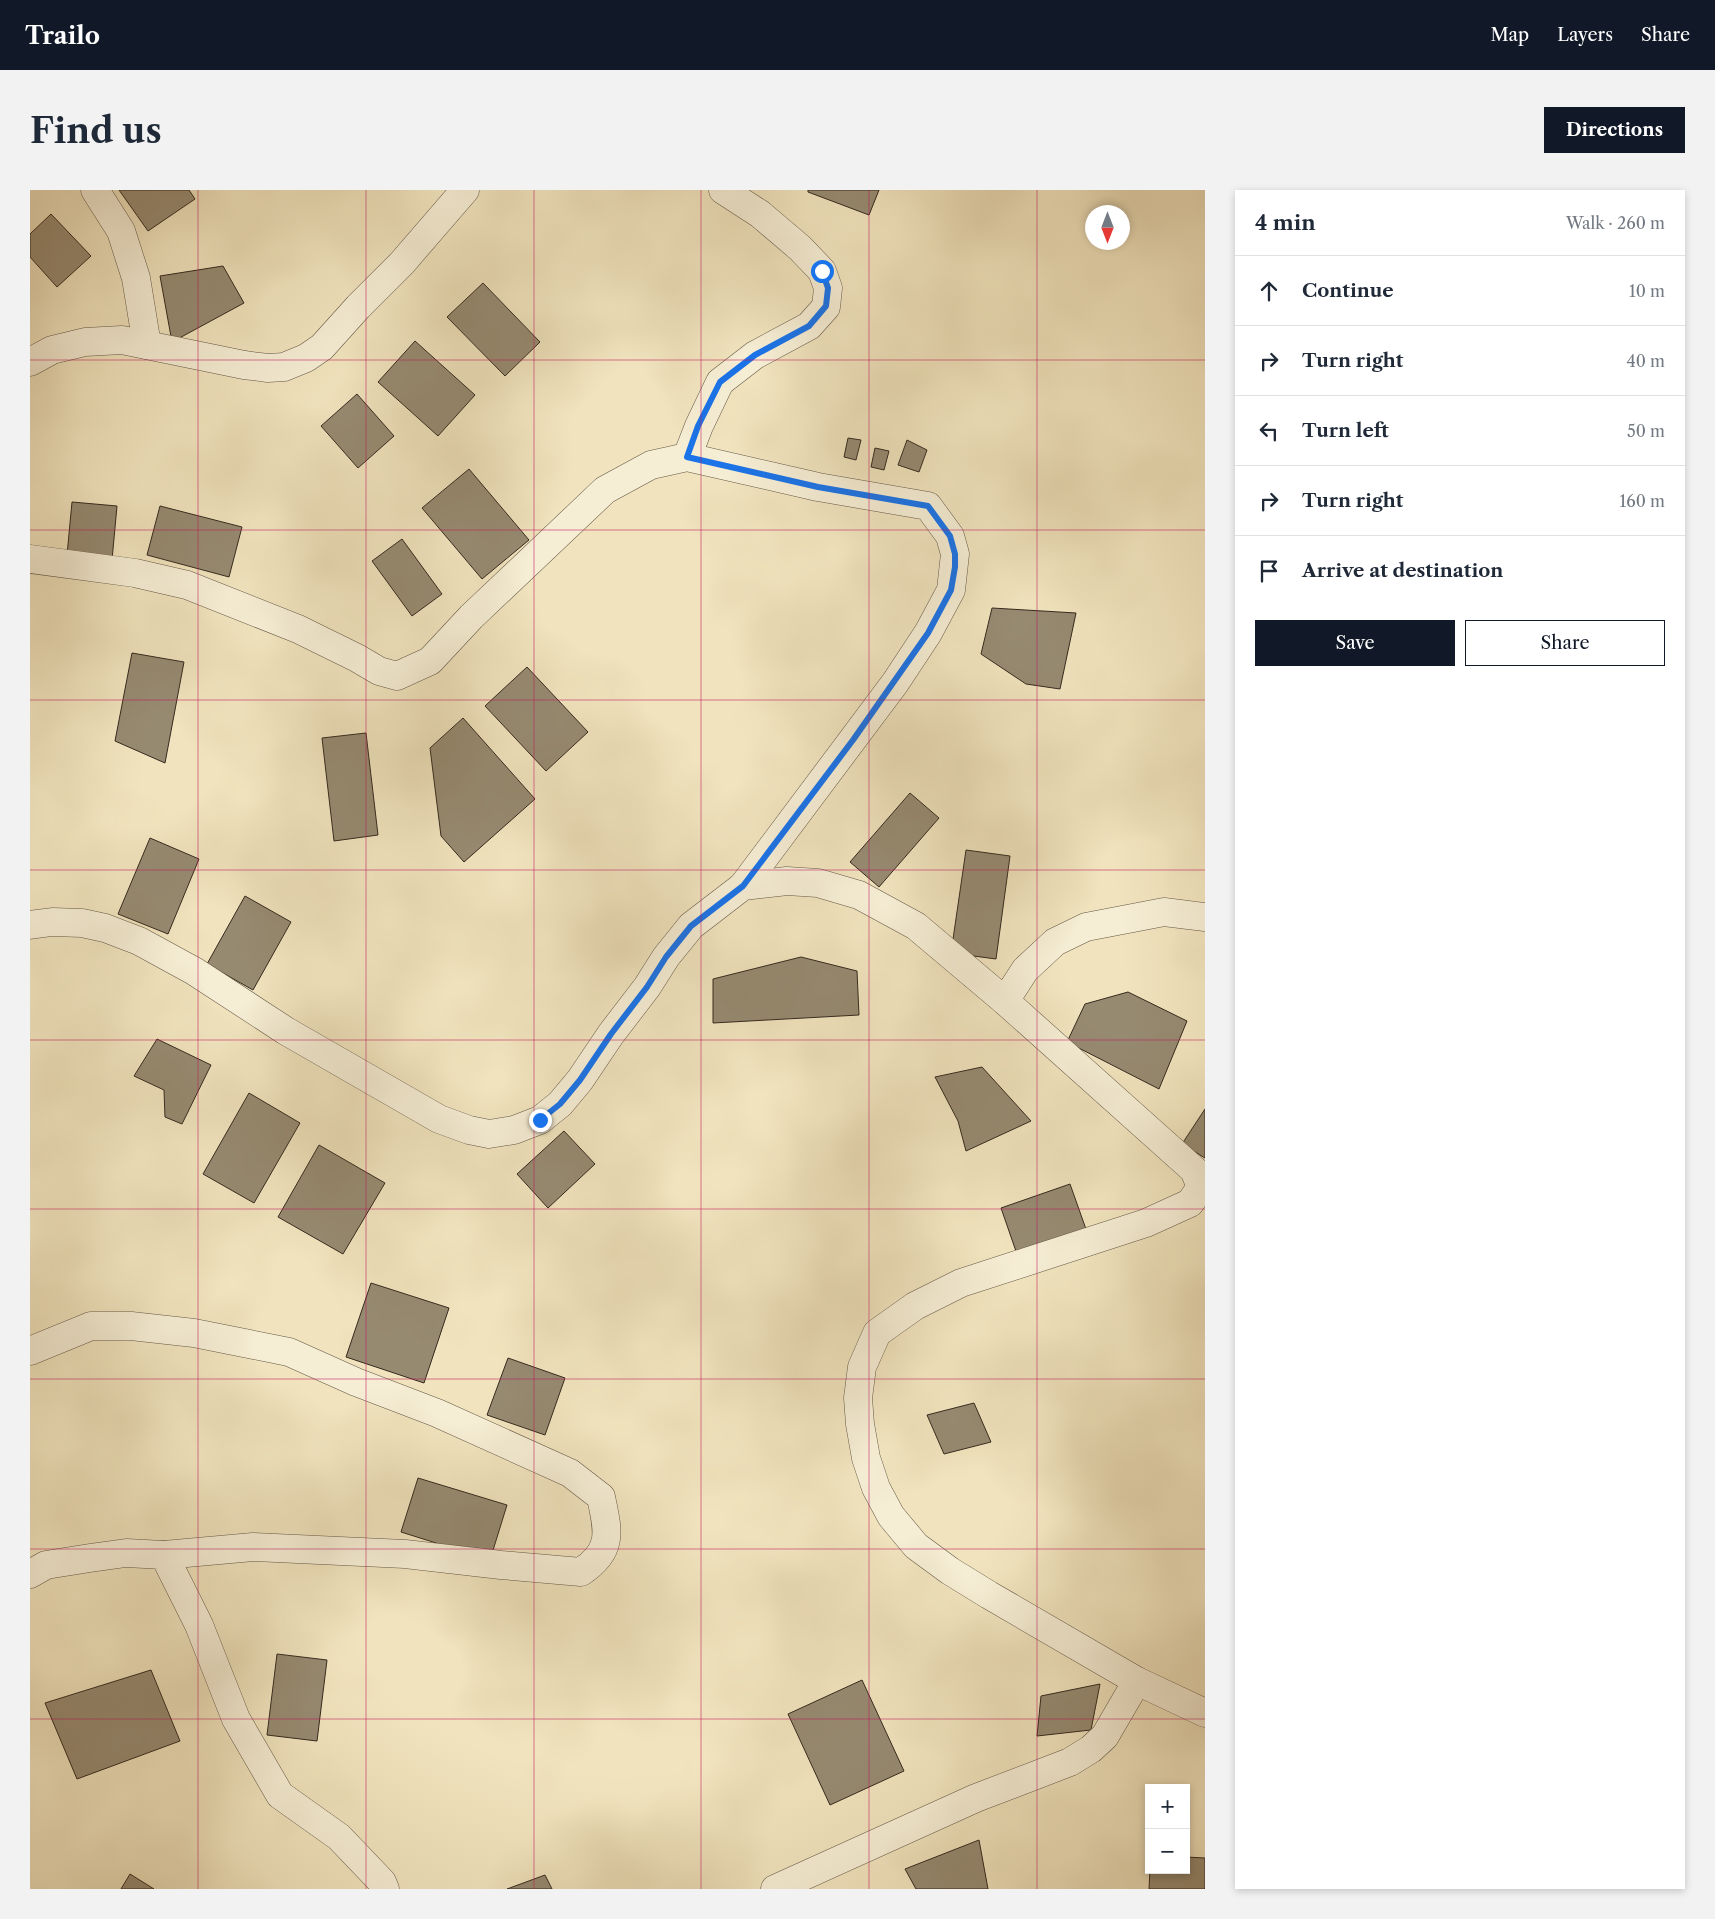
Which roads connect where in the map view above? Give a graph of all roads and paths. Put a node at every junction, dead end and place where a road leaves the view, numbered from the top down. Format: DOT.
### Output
graph roads {
  1 [pos="95,190"];
  2 [pos="465,190"];
  3 [pos="723,190"];
  4 [pos="147,345"];
  5 [pos="30,362"];
  6 [pos="687,457"];
  7 [pos="30,560"];
  8 [pos="743,886"];
  9 [pos="1205,917"];
  10 [pos="30,924"];
  11 [pos="1005,1001"];
  12 [pos="1203,1189"];
  13 [pos="30,1350"];
  14 [pos="164,1555"];
  15 [pos="30,1574"];
  16 [pos="1137,1681"];
  17 [pos="1205,1713"];
  18 [pos="385,1889"];
  19 [pos="775,1889"];
  1 -- 4 [label="street"];
  2 -- 4 [label="street"];
  3 -- 6 [label="street"];
  4 -- 5 [label="street"];
  6 -- 7 [label="street"];
  6 -- 8 [label="street"];
  8 -- 10 [label="street"];
  8 -- 11 [label="street"];
  9 -- 11 [label="street"];
  11 -- 12 [label="street"];
  12 -- 16 [label="street"];
  13 -- 14 [label="street"];
  14 -- 15 [label="street"];
  14 -- 18 [label="street"];
  16 -- 17 [label="street"];
  16 -- 19 [label="street"];
}
